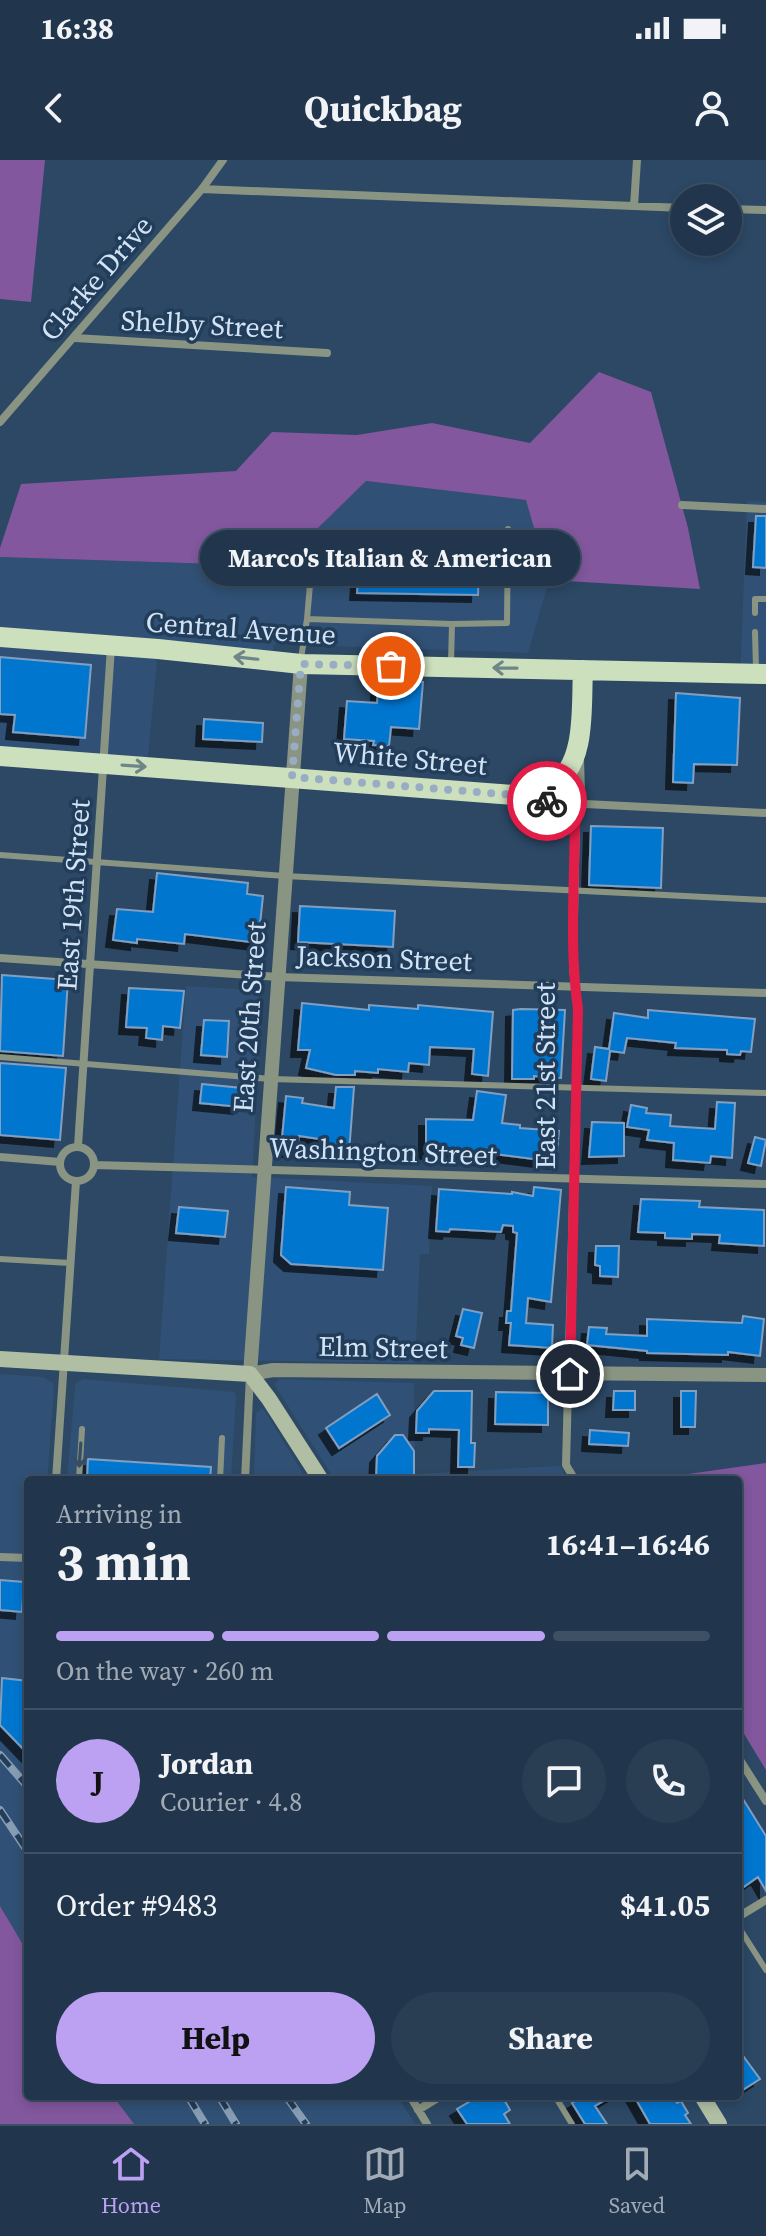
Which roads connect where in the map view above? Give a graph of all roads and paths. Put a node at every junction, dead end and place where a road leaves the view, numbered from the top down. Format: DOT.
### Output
graph roads {
  1 [pos="223,160"];
  2 [pos="637,160"];
  3 [pos="202,189"];
  4 [pos="634,206"];
  5 [pos="670,207"];
  6 [pos="742,209"];
  7 [pos="766,210"];
  8 [pos="75,338"];
  9 [pos="327,353"];
  10 [pos="0,422"];
  11 [pos="682,505"];
  12 [pos="766,509"];
  13 [pos="508,529"];
  14 [pos="314,539"];
  15 [pos="766,599"];
  16 [pos="755,613"];
  17 [pos="307,619"];
  18 [pos="452,624"];
  19 [pos="755,632"];
  20 [pos="0,637"];
  21 [pos="755,642"];
  22 [pos="766,642"];
  23 [pos="111,647"];
  24 [pos="301,664"];
  25 [pos="451,667"];
  26 [pos="583,670"];
  27 [pos="761,674"];
  28 [pos="578,750"];
  29 [pos="0,756"];
  30 [pos="104,764"];
  31 [pos="292,777"];
  32 [pos="514,795"];
  33 [pos="580,803"];
  34 [pos="766,813"];
  35 [pos="0,855"];
  36 [pos="98,861"];
  37 [pos="285,876"];
  38 [pos="574,890"];
  39 [pos="766,900"];
  40 [pos="0,958"];
  41 [pos="90,965"];
  42 [pos="278,977"];
  43 [pos="575,987"];
  44 [pos="766,993"];
  45 [pos="0,1057"];
  46 [pos="83,1063"];
  47 [pos="271,1079"];
  48 [pos="575,1088"];
  49 [pos="766,1093"];
  50 [pos="78,1146"];
  51 [pos="0,1157"];
  52 [pos="60,1162"];
  53 [pos="95,1165"];
  54 [pos="264,1169"];
  55 [pos="574,1179"];
  56 [pos="76,1181"];
  57 [pos="766,1184"];
  58 [pos="0,1259"];
  59 [pos="70,1263"];
  60 [pos="0,1359"];
  61 [pos="64,1364"];
  62 [pos="250,1374"];
  63 [pos="570,1374"];
  64 [pos="766,1375"];
  65 [pos="82,1429"];
  66 [pos="222,1438"];
  67 [pos="56,1476"];
  68 [pos="79,1476"];
  69 [pos="220,1476"];
  70 [pos="245,1476"];
  71 [pos="318,1476"];
  72 [pos="573,1476"];
  73 [pos="0,1557"];
  74 [pos="24,1558"];
  75 [pos="742,1763"];
  76 [pos="766,1801"];
  77 [pos="766,1900"];
  78 [pos="742,1915"];
  79 [pos="742,1932"];
  80 [pos="766,1970"];
  81 [pos="412,2100"];
  82 [pos="434,2100"];
  83 [pos="557,2100"];
  84 [pos="704,2100"];
  85 [pos="418,2110"];
  86 [pos="427,2124"];
  87 [pos="572,2124"];
  88 [pos="719,2124"];
  1 -- 3 [label="street, Clarke Drive"];
  2 -- 4 [label="street"];
  3 -- 4 [label="street"];
  3 -- 8 [label="street, Clarke Drive"];
  4 -- 5 [label="street"];
  6 -- 7 [label="street"];
  8 -- 9 [label="street, Shelby Street"];
  8 -- 10 [label="street, Clarke Drive"];
  11 -- 12 [label="street"];
  13 -- 18 [label="lane"];
  14 -- 17 [label="lane"];
  15 -- 16 [label="lane"];
  17 -- 18 [label="lane"];
  17 -- 24 [label="lane"];
  18 -- 25 [label="lane"];
  19 -- 21 [label="lane"];
  20 -- 23 [label="main road, Central Avenue"];
  21 -- 22 [label="lane"];
  21 -- 27 [label="lane"];
  24 -- 23 [label="main road, Central Avenue, one-way"];
  23 -- 30 [label="street, East 19th Street"];
  24 -- 25 [label="main road, Central Avenue"];
  24 -- 31 [label="street, East 20th Street"];
  26 -- 25 [label="main road, Central Avenue, one-way"];
  26 -- 27 [label="main road, Central Avenue"];
  26 -- 28 [label="main road, East 21st Street"];
  28 -- 32 [label="main road"];
  28 -- 33 [label="street, East 21st Street"];
  29 -- 30 [label="main road, White Street"];
  30 -- 31 [label="main road, White Street, one-way"];
  30 -- 36 [label="street, East 19th Street"];
  31 -- 32 [label="main road, White Street"];
  31 -- 37 [label="street, East 20th Street"];
  32 -- 33 [label="street, White Street"];
  33 -- 34 [label="street, White Street"];
  33 -- 38 [label="street, East 21st Street"];
  35 -- 36 [label="lane"];
  36 -- 37 [label="lane"];
  36 -- 41 [label="street, East 19th Street"];
  37 -- 38 [label="lane"];
  37 -- 42 [label="street, East 20th Street"];
  38 -- 39 [label="lane"];
  38 -- 43 [label="street, East 21st Street"];
  40 -- 41 [label="street, Jackson Street"];
  41 -- 42 [label="street, Jackson Street"];
  41 -- 46 [label="street, East 19th Street"];
  42 -- 43 [label="street, Jackson Street"];
  42 -- 47 [label="street, East 20th Street"];
  43 -- 44 [label="street, Jackson Street"];
  43 -- 48 [label="street, East 21st Street"];
  45 -- 46 [label="lane"];
  46 -- 47 [label="lane"];
  46 -- 50 [label="street, East 19th Street"];
  47 -- 48 [label="lane"];
  47 -- 54 [label="street, East 20th Street"];
  48 -- 49 [label="lane"];
  48 -- 55 [label="street, East 21st Street"];
  50 -- 52 [label="street"];
  50 -- 53 [label="street"];
  51 -- 52 [label="street"];
  52 -- 56 [label="street"];
  53 -- 54 [label="street, Washington Street"];
  53 -- 56 [label="street"];
  54 -- 55 [label="street, Washington Street"];
  54 -- 62 [label="street, East 20th Street"];
  55 -- 57 [label="street, Washington Street"];
  55 -- 63 [label="street, East 21st Street"];
  56 -- 59 [label="street"];
  58 -- 59 [label="lane"];
  59 -- 61 [label="street"];
  60 -- 61 [label="main road, Elm Street"];
  61 -- 62 [label="main road, Elm Street"];
  61 -- 67 [label="street"];
  62 -- 63 [label="street, Elm Street"];
  62 -- 70 [label="street"];
  62 -- 71 [label="main road"];
  63 -- 64 [label="street, Elm Street"];
  63 -- 72 [label="street, East 21st Street"];
  65 -- 68 [label="lane, one-way"];
  66 -- 69 [label="lane"];
  73 -- 74 [label="street"];
  75 -- 76 [label="street"];
  77 -- 78 [label="street"];
  79 -- 80 [label="lane"];
  81 -- 85 [label="street"];
  82 -- 85 [label="street"];
  83 -- 87 [label="lane"];
  84 -- 88 [label="main road"];
  85 -- 86 [label="street"];
}
